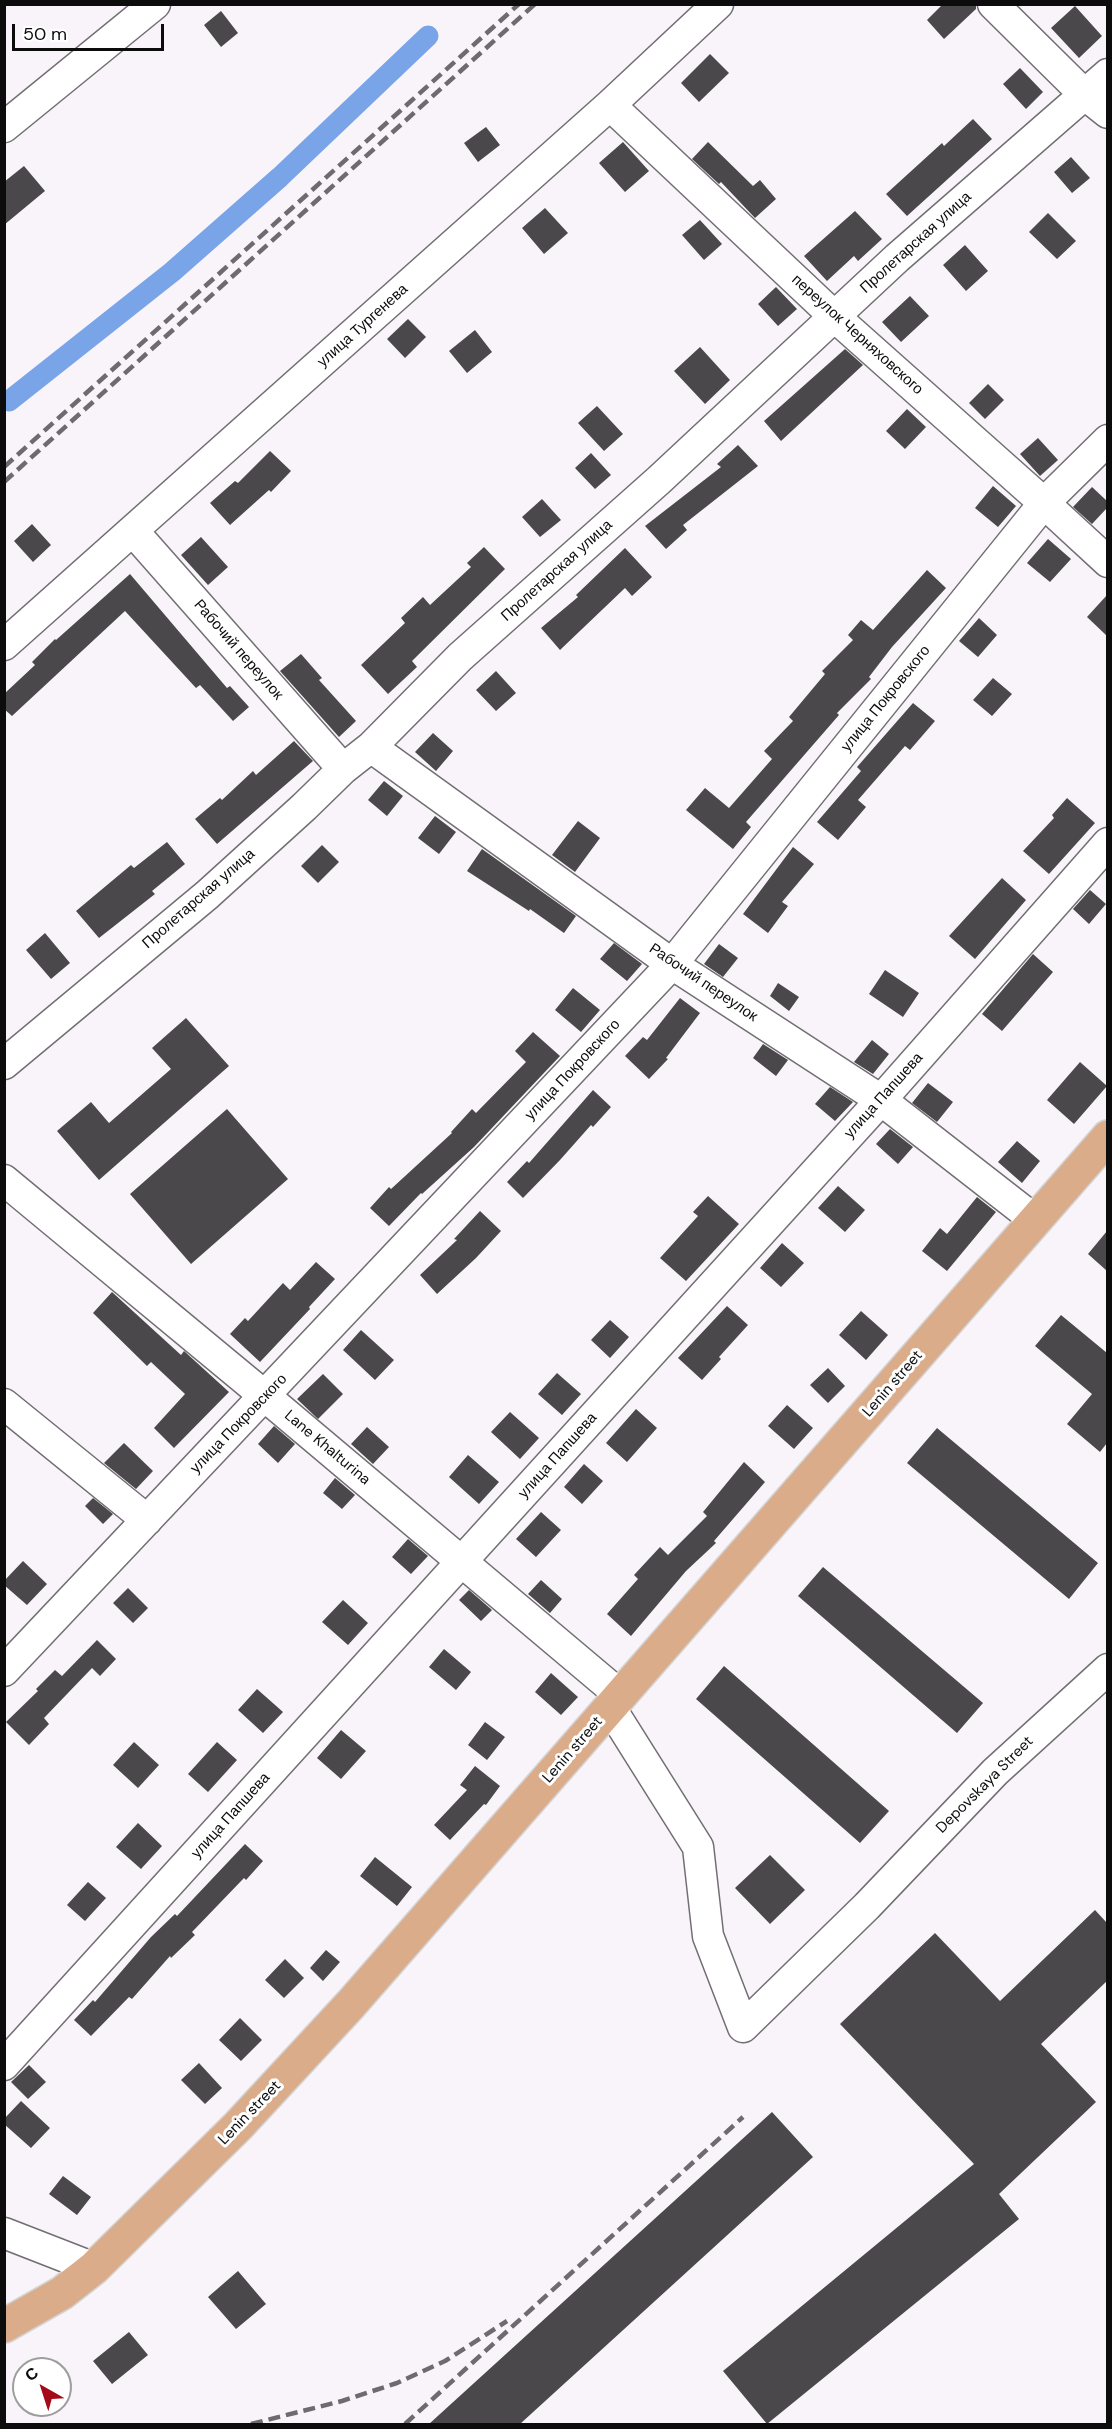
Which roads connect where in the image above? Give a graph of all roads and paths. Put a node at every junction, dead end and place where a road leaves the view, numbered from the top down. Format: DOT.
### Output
graph roads {
  1 [pos="155,4"];
  2 [pos="718,4"];
  3 [pos="993,4"];
  4 [pos="1107,74"];
  5 [pos="1084,94"];
  6 [pos="610,105"];
  7 [pos="1107,113"];
  8 [pos="4,127"];
  9 [pos="835,317"];
  10 [pos="1107,440"];
  11 [pos="1044,503"];
  12 [pos="133,531"];
  13 [pos="1107,562"];
  14 [pos="4,645"];
  15 [pos="371,747"];
  16 [pos="343,769"];
  17 [pos="1107,843"];
  18 [pos="672,964"];
  19 [pos="4,1064"];
  20 [pos="881,1100"];
  21 [pos="1107,1137"];
  22 [pos="4,1180"];
  23 [pos="1035,1220"];
  24 [pos="266,1396"];
  25 [pos="4,1404"];
  26 [pos="147,1520"];
  27 [pos="462,1563"];
  28 [pos="1107,1669"];
  29 [pos="4,1671"];
  30 [pos="615,1701"];
  31 [pos="4,2065"];
  32 [pos="4,2233"];
  33 [pos="94,2268"];
  34 [pos="4,2326"];
  1 -- 8 [label="street"];
  2 -- 6 [label="street, улица Тургенева"];
  3 -- 5 [label="street"];
  4 -- 5 [label="street, Пролетарская улица"];
  5 -- 7 [label="street"];
  5 -- 9 [label="street, Пролетарская улица"];
  6 -- 9 [label="street, переулок Черняховского"];
  6 -- 12 [label="street, улица Тургенева"];
  9 -- 11 [label="street, переулок Черняховского"];
  9 -- 15 [label="street, Пролетарская улица"];
  10 -- 11 [label="street, улица Покровского"];
  11 -- 13 [label="street, переулок Черняховского"];
  11 -- 18 [label="street, улица Покровского"];
  12 -- 14 [label="street, улица Тургенева"];
  12 -- 16 [label="street, Рабочий переулок"];
  15 -- 16 [label="street, Пролетарская улица"];
  15 -- 18 [label="street, Рабочий переулок"];
  16 -- 19 [label="street, Пролетарская улица"];
  17 -- 20 [label="street, улица Папшева"];
  18 -- 20 [label="street, Рабочий переулок"];
  18 -- 24 [label="street, улица Покровского"];
  20 -- 23 [label="street, Рабочий переулок"];
  20 -- 27 [label="street, улица Папшева"];
  21 -- 23 [label="main road, Lenin street"];
  22 -- 24 [label="street, Lane Khalturina"];
  23 -- 30 [label="main road, Lenin street"];
  24 -- 26 [label="street, улица Покровского"];
  24 -- 27 [label="street, Lane Khalturina"];
  25 -- 26 [label="street"];
  26 -- 29 [label="street, улица Покровского"];
  27 -- 30 [label="street, Lane Khalturina"];
  27 -- 31 [label="street, улица Папшева"];
  28 -- 30 [label="street, Depovskaya Street"];
  30 -- 33 [label="main road, Lenin street"];
  32 -- 33 [label="street"];
  33 -- 34 [label="main road, Lenin street"];
}
